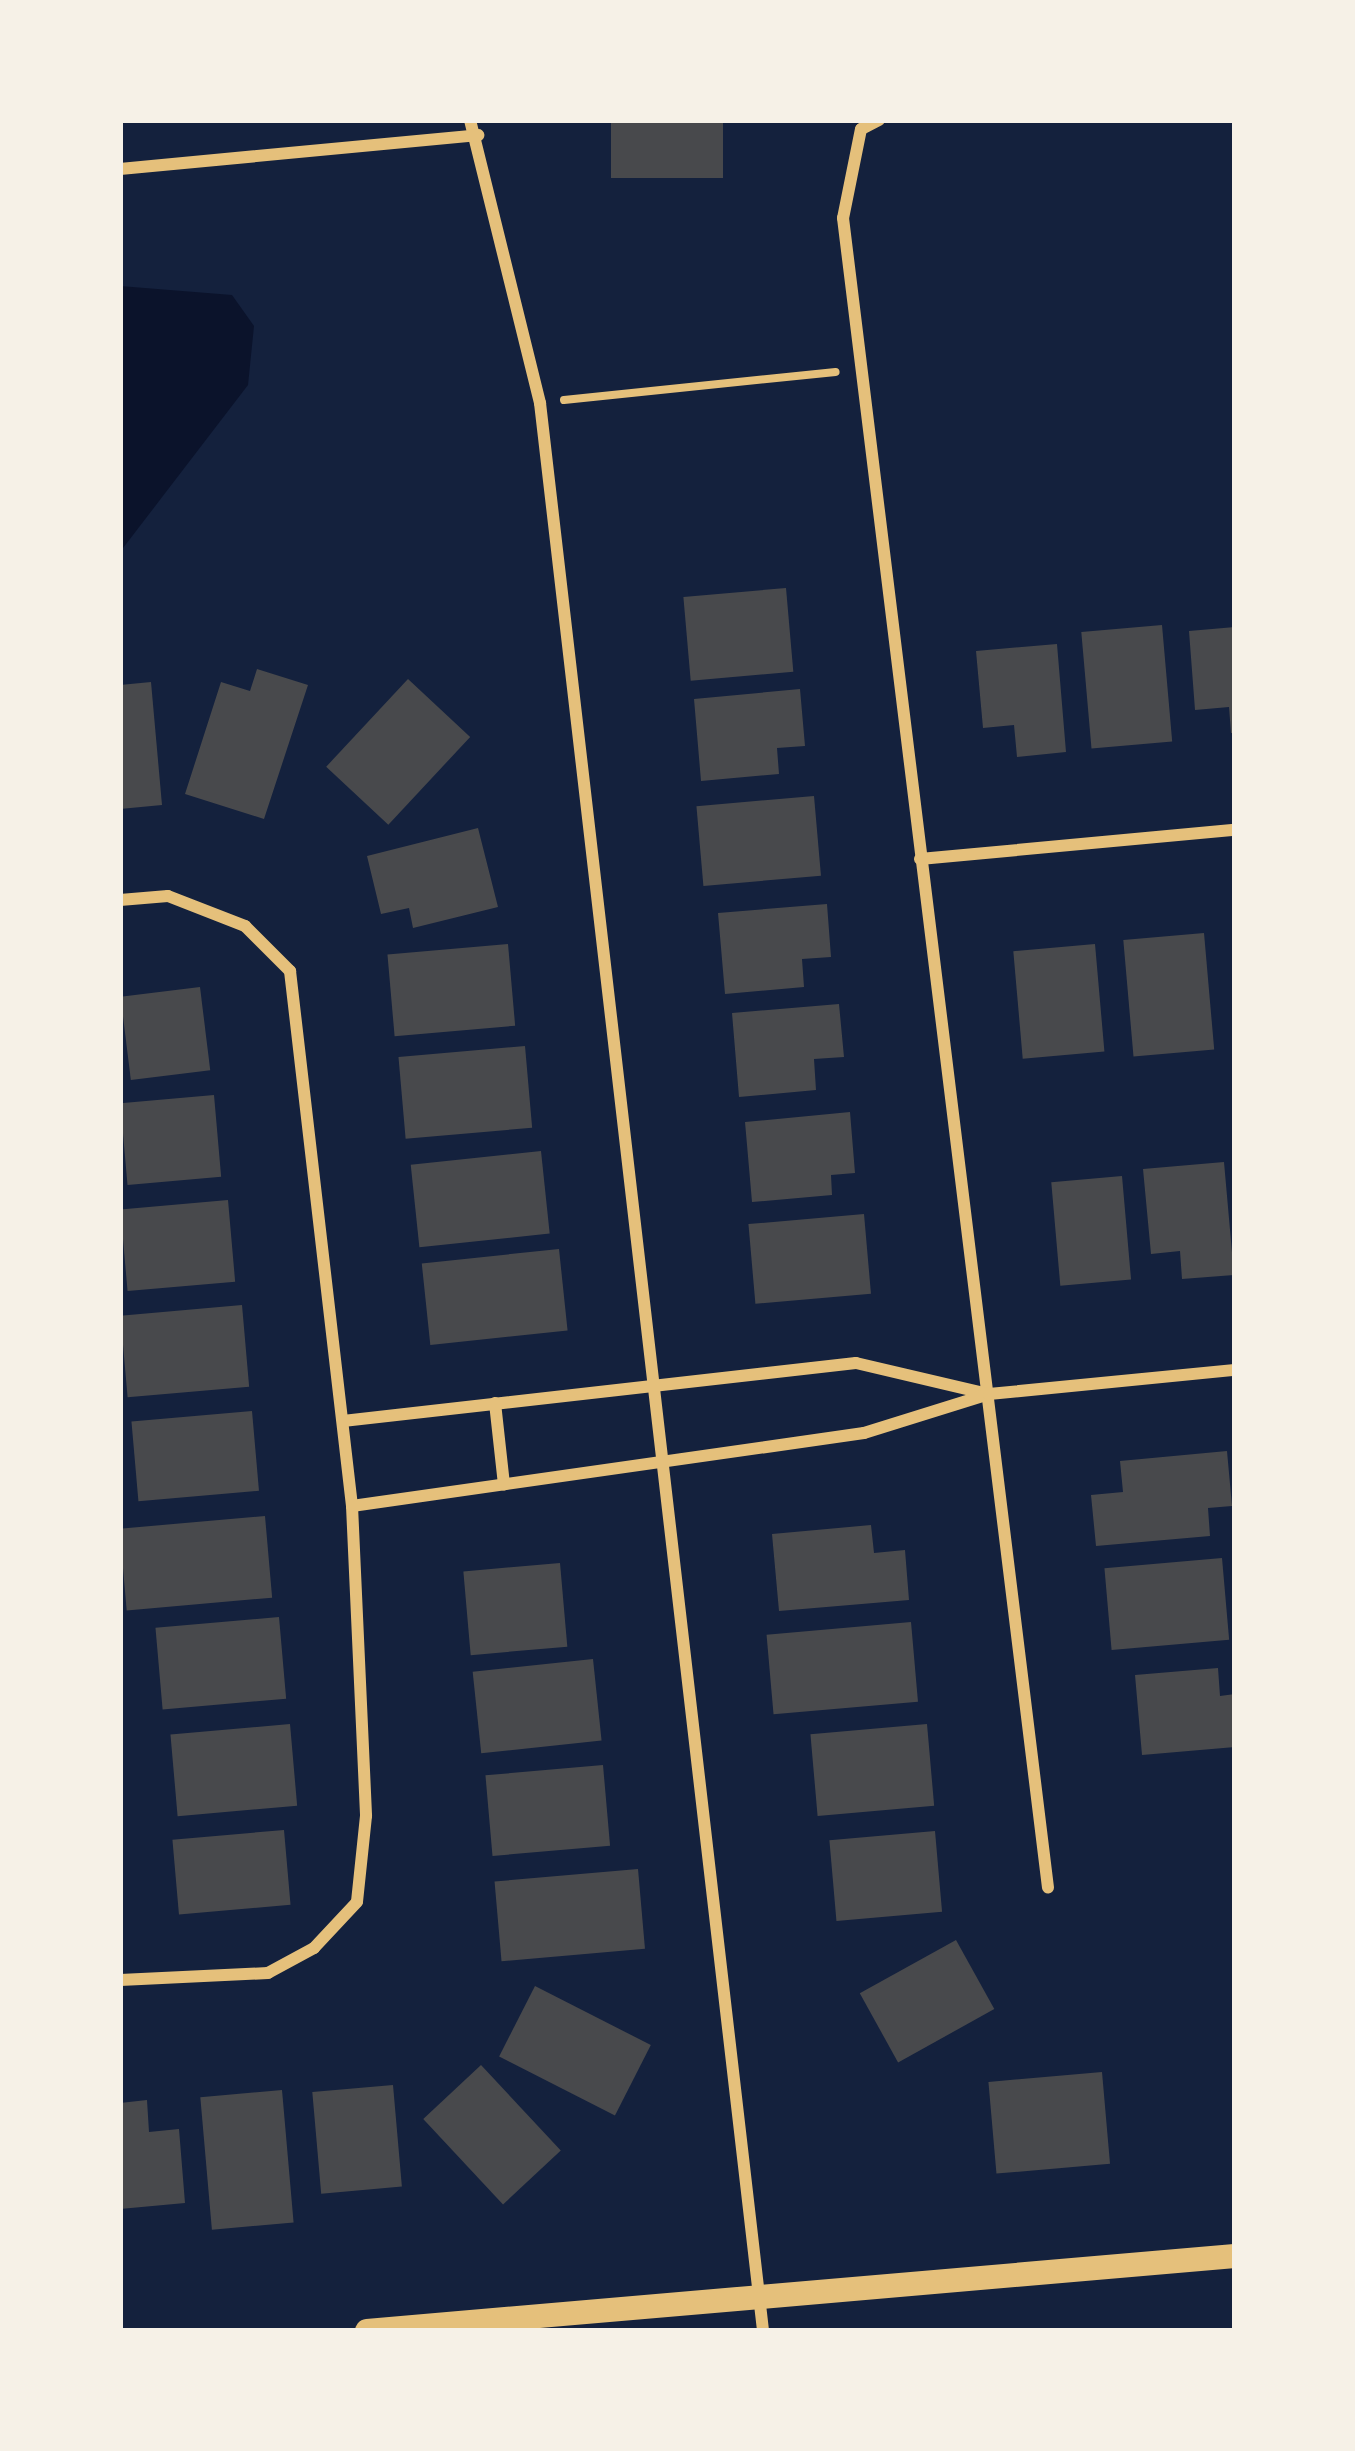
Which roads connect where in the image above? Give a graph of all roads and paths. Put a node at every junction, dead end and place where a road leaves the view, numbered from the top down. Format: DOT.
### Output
graph roads {
  1 [pos="470,120"];
  2 [pos="880,120"];
  3 [pos="478,135"];
  4 [pos="120,169"];
  5 [pos="861,369"];
  6 [pos="541,403"];
  7 [pos="1235,830"];
  8 [pos="920,859"];
  9 [pos="120,900"];
  10 [pos="1235,1370"];
  11 [pos="657,1383"];
  12 [pos="989,1394"];
  13 [pos="495,1403"];
  14 [pos="343,1421"];
  15 [pos="664,1463"];
  16 [pos="504,1485"];
  17 [pos="352,1506"];
  18 [pos="1048,1888"];
  19 [pos="120,1980"];
  20 [pos="1235,2256"];
  21 [pos="761,2300"];
  22 [pos="367,2331"];
  23 [pos="764,2331"];
  1 -- 3 [label="street"];
  2 -- 5 [label="street"];
  3 -- 4 [label="street"];
  3 -- 6 [label="street"];
  5 -- 6 [label="path"];
  5 -- 8 [label="street"];
  6 -- 11 [label="street"];
  7 -- 8 [label="street"];
  8 -- 12 [label="street"];
  9 -- 14 [label="street"];
  10 -- 12 [label="street"];
  11 -- 12 [label="street"];
  11 -- 13 [label="street"];
  11 -- 15 [label="street"];
  12 -- 15 [label="street"];
  12 -- 18 [label="street"];
  13 -- 14 [label="street"];
  13 -- 16 [label="street"];
  14 -- 17 [label="street"];
  15 -- 16 [label="street"];
  15 -- 21 [label="street"];
  16 -- 17 [label="street"];
  17 -- 19 [label="street"];
  20 -- 21 [label="main road"];
  21 -- 22 [label="main road"];
  21 -- 23 [label="street"];
}
